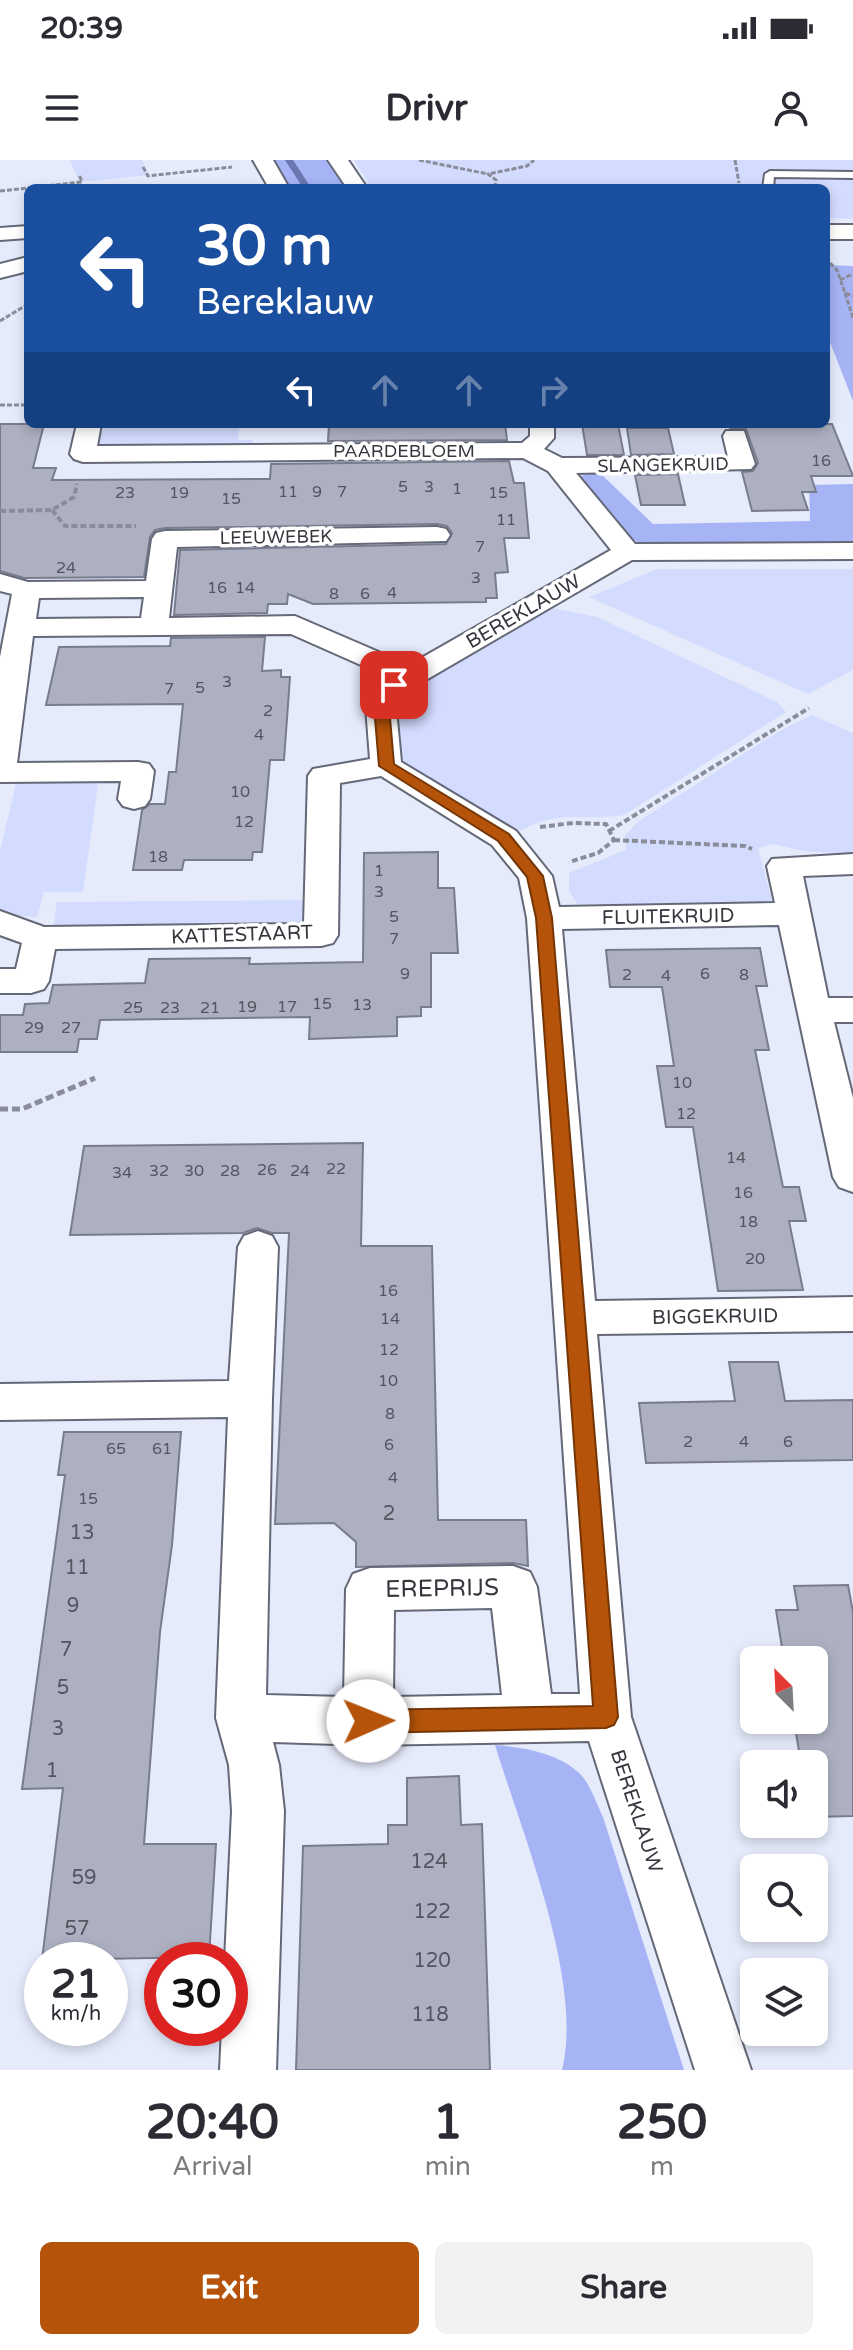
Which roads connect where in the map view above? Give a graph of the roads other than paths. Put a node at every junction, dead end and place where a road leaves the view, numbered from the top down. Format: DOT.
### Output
graph roads {
  1 [pos="338,160"];
  2 [pos="264,162"];
  3 [pos="853,175"];
  4 [pos="277,184"];
  5 [pos="354,184"];
  6 [pos="769,184"];
  7 [pos="24,232"];
  8 [pos="830,232"];
  9 [pos="853,232"];
  10 [pos="0,234"];
  11 [pos="24,251"];
  12 [pos="0,256"];
  13 [pos="24,265"];
  14 [pos="0,271"];
  15 [pos="88,428"];
  16 [pos="280,428"];
  17 [pos="542,428"];
  18 [pos="735,436"];
  19 [pos="528,450"];
  20 [pos="280,452"];
  21 [pos="557,466"];
  22 [pos="437,535"];
  23 [pos="853,551"];
  24 [pos="627,552"];
  25 [pos="13,586"];
  26 [pos="157,589"];
  27 [pos="154,627"];
  28 [pos="19,628"];
  29 [pos="409,676"];
  30 [pos="5,681"];
  31 [pos="386,766"];
  32 [pos="0,772"];
  33 [pos="134,799"];
  34 [pos="853,864"];
  35 [pos="540,897"];
  36 [pos="792,914"];
  37 [pos="0,922"];
  38 [pos="40,938"];
  39 [pos="0,981"];
  40 [pos="813,1010"];
  41 [pos="853,1010"];
  42 [pos="841,1077"];
  43 [pos="853,1177"];
  44 [pos="258,1247"];
  45 [pos="853,1314"];
  46 [pos="576,1318"];
  47 [pos="250,1399"];
  48 [pos="0,1402"];
  49 [pos="606,1717"];
  50 [pos="241,1718"];
  51 [pos="530,1719"];
  52 [pos="368,1721"];
  53 [pos="248,2070"];
  54 [pos="723,2070"];
  1 -- 5 [label="street"];
  2 -- 4 [label="street"];
  3 -- 6 [label="lane"];
  7 -- 10 [label="street"];
  8 -- 9 [label="street"];
  11 -- 12 [label="street"];
  13 -- 14 [label="street"];
  15 -- 20 [label="street, PAARDEBLOEM"];
  16 -- 20 [label="street"];
  17 -- 19 [label="street"];
  18 -- 21 [label="street, SLANGEKRUID"];
  19 -- 20 [label="street, PAARDEBLOEM"];
  19 -- 21 [label="street, SLANGEKRUID"];
  21 -- 24 [label="street, SLANGEKRUID"];
  22 -- 26 [label="street, LEEUWEBEK"];
  23 -- 24 [label="street, BEREKLAUW"];
  24 -- 29 [label="street, BEREKLAUW"];
  25 -- 26 [label="street"];
  25 -- 28 [label="street"];
  26 -- 27 [label="street"];
  27 -- 28 [label="street"];
  27 -- 29 [label="street"];
  28 -- 30 [label="street"];
  29 -- 31 [label="street, BEREKLAUW"];
  30 -- 32 [label="street"];
  31 -- 35 [label="street"];
  31 -- 38 [label="street, KATTESTAART"];
  32 -- 33 [label="street"];
  34 -- 36 [label="street"];
  35 -- 36 [label="street, FLUITEKRUID"];
  35 -- 46 [label="street, BEREKLAUW"];
  36 -- 40 [label="street"];
  37 -- 38 [label="street, KATTESTAART"];
  38 -- 39 [label="street"];
  40 -- 41 [label="street"];
  40 -- 42 [label="street"];
  42 -- 43 [label="street"];
  44 -- 47 [label="street"];
  45 -- 46 [label="street, BIGGEKRUID"];
  46 -- 49 [label="street, BEREKLAUW"];
  47 -- 48 [label="street"];
  47 -- 50 [label="street"];
  49 -- 51 [label="street"];
  49 -- 54 [label="street, BEREKLAUW"];
  50 -- 52 [label="street"];
  50 -- 53 [label="street"];
  51 -- 52 [label="street"];
  51 -- 52 [label="street, EREPRIJS"];
}
